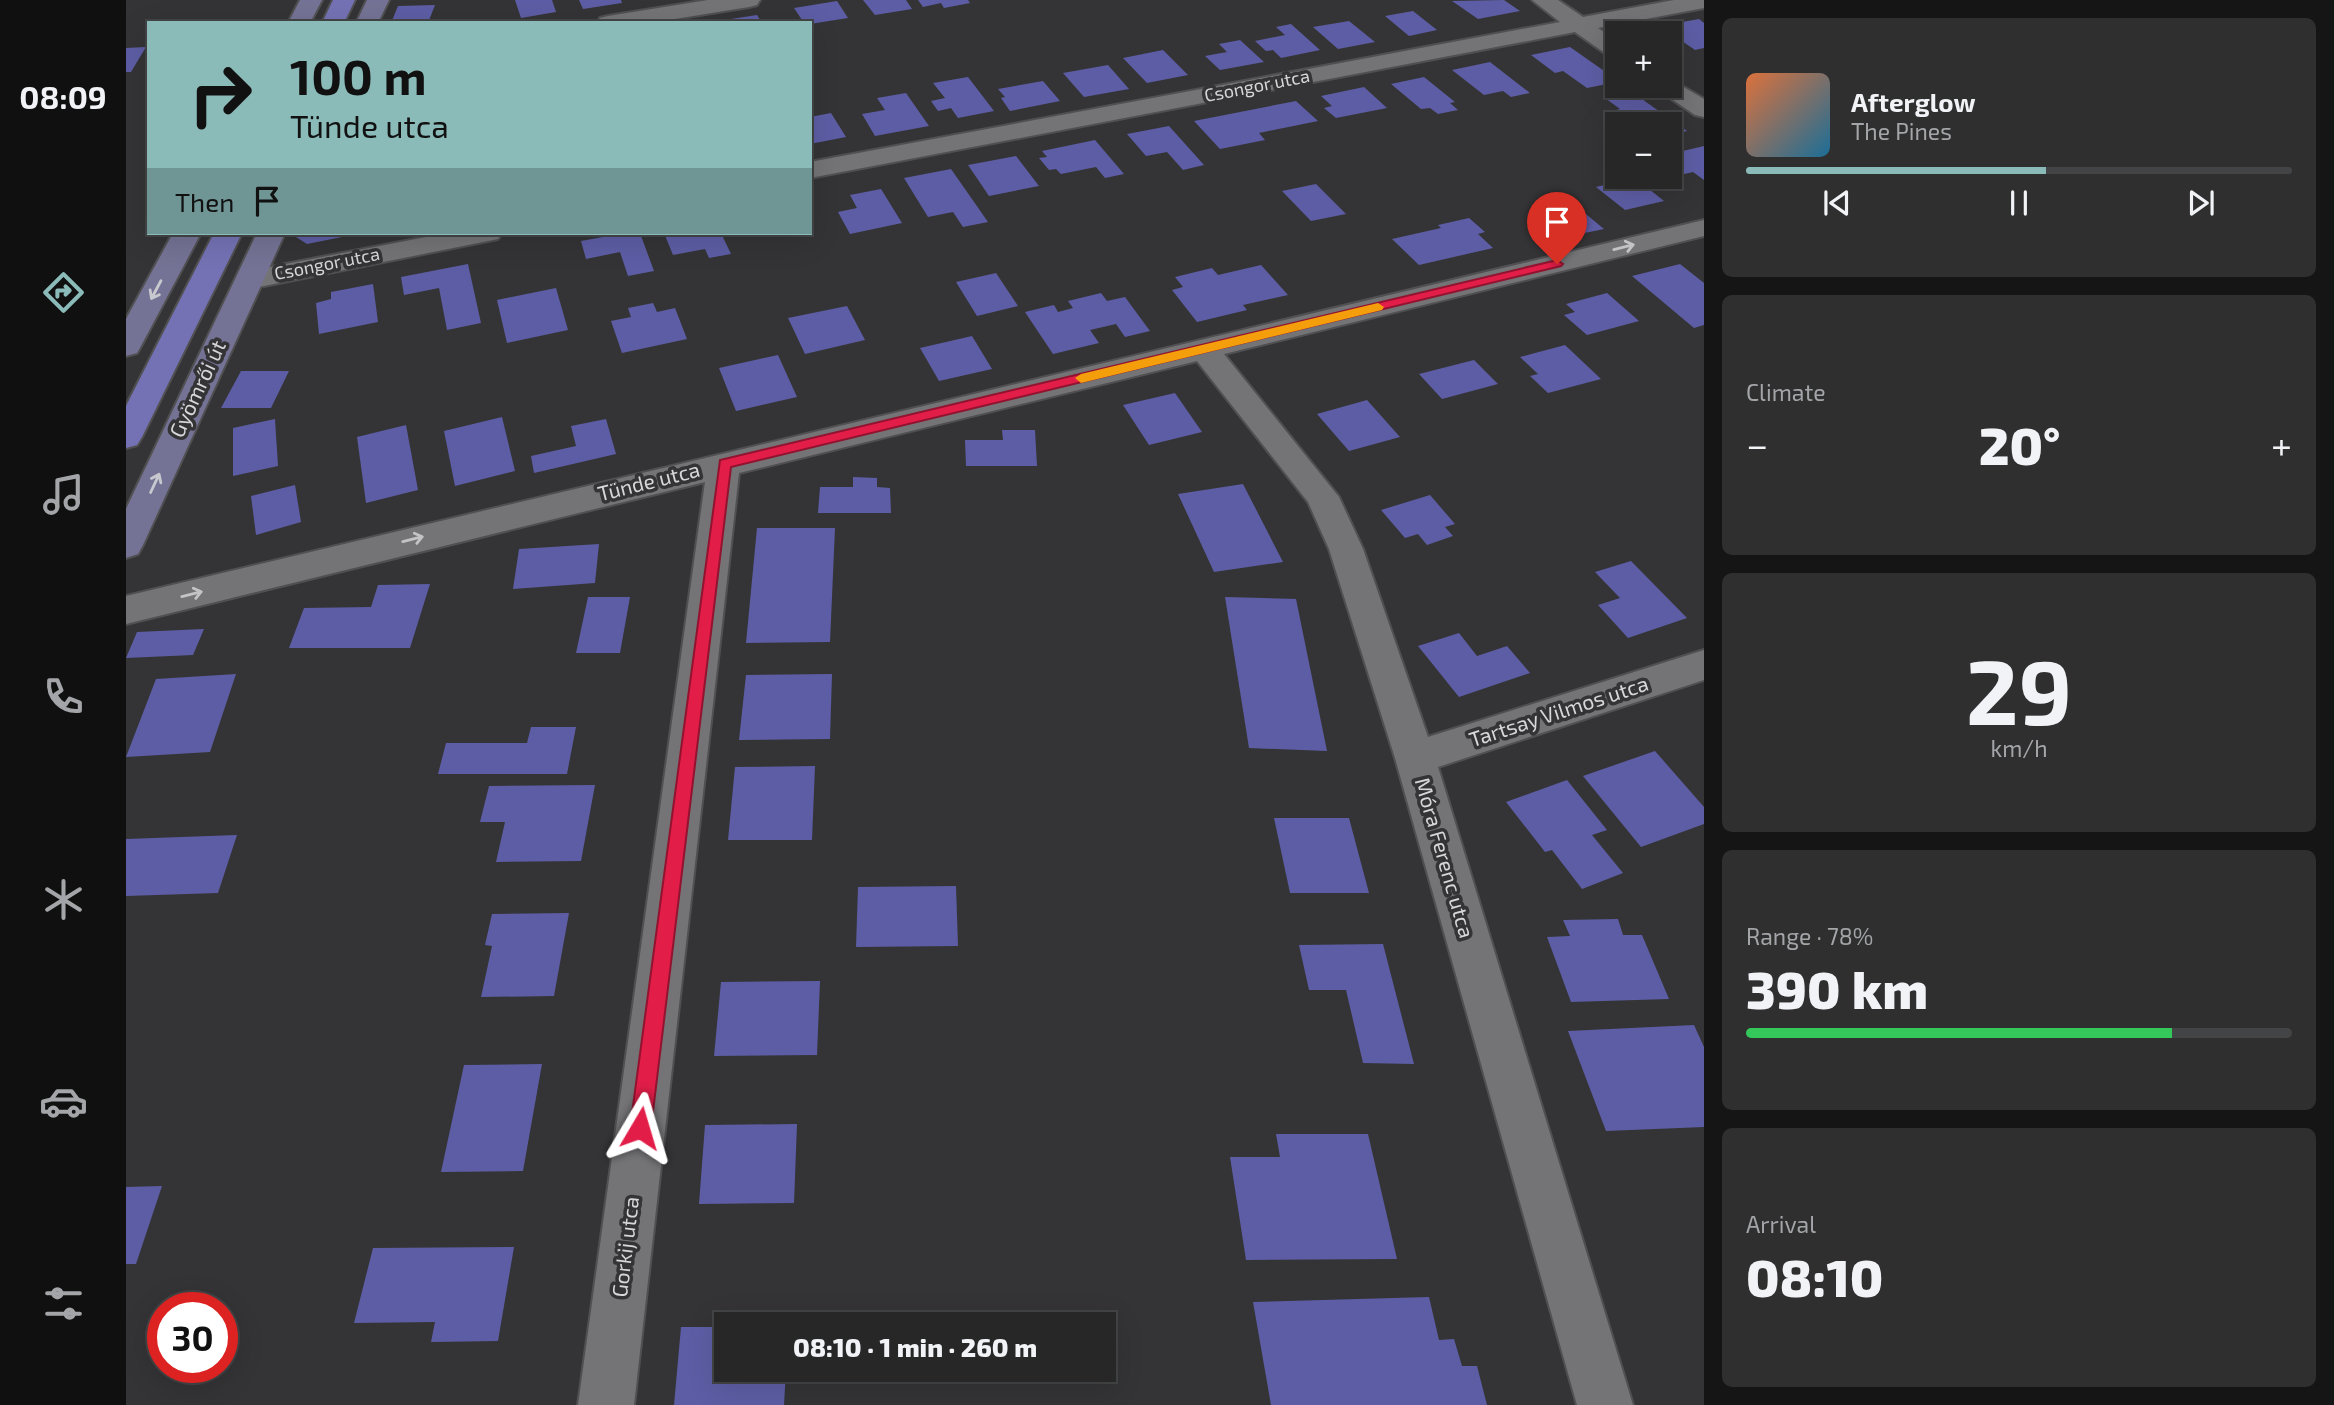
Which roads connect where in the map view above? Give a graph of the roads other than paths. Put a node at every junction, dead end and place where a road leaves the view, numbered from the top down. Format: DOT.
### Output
graph roads {
  1 [pos="311,0"];
  2 [pos="344,0"];
  3 [pos="378,0"];
  4 [pos="749,0"];
  5 [pos="1543,0"];
  6 [pos="1704,1"];
  7 [pos="300,21"];
  8 [pos="334,21"];
  9 [pos="368,21"];
  10 [pos="620,21"];
  11 [pos="1580,26"];
  12 [pos="1605,43"];
  13 [pos="1682,95"];
  14 [pos="1704,110"];
  15 [pos="812,170"];
  16 [pos="1704,228"];
  17 [pos="186,235"];
  18 [pos="227,235"];
  19 [pos="270,235"];
  20 [pos="478,235"];
  21 [pos="249,280"];
  22 [pos="126,346"];
  23 [pos="1204,349"];
  24 [pos="126,437"];
  25 [pos="724,463"];
  26 [pos="126,545"];
  27 [pos="126,610"];
  28 [pos="1704,665"];
  29 [pos="1415,758"];
  30 [pos="606,1405"];
  31 [pos="1605,1405"];
  1 -- 7 [label="street"];
  2 -- 8 [label="main road"];
  3 -- 9 [label="street"];
  4 -- 10 [label="street"];
  5 -- 11 [label="street"];
  6 -- 11 [label="street, Csongor utca"];
  11 -- 12 [label="street"];
  11 -- 15 [label="street, Csongor utca"];
  13 -- 14 [label="street"];
  23 -- 16 [label="street, Tünde utca, one-way"];
  17 -- 22 [label="street, one-way"];
  18 -- 24 [label="main road"];
  19 -- 21 [label="street, Gyömrői út"];
  20 -- 21 [label="street, Csongor utca"];
  26 -- 21 [label="street, Gyömrői út, one-way"];
  23 -- 25 [label="street, Tünde utca"];
  23 -- 29 [label="street, Móra Ferenc utca"];
  27 -- 25 [label="street, Tünde utca, one-way"];
  25 -- 30 [label="street, Gorkij utca"];
  28 -- 29 [label="street, Tartsay Vilmos utca"];
  29 -- 31 [label="street, Móra Ferenc utca"];
}
